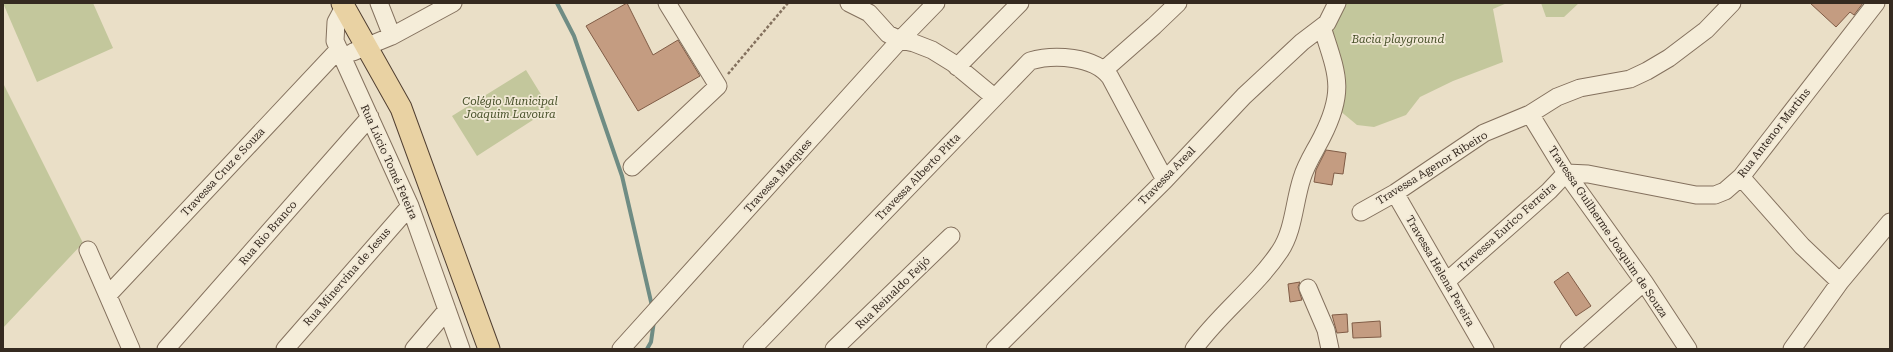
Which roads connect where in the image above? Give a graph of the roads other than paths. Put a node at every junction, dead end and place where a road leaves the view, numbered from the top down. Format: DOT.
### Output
graph roads {
  1 [pos="379,3"];
  2 [pos="453,3"];
  3 [pos="667,3"];
  4 [pos="849,3"];
  5 [pos="936,3"];
  6 [pos="1020,3"];
  7 [pos="1178,3"];
  8 [pos="1338,3"];
  9 [pos="1732,3"];
  10 [pos="1876,3"];
  11 [pos="338,9"];
  12 [pos="1322,27"];
  13 [pos="392,36"];
  14 [pos="900,40"];
  15 [pos="353,49"];
  16 [pos="957,67"];
  17 [pos="1104,70"];
  18 [pos="994,97"];
  19 [pos="1530,114"];
  20 [pos="370,117"];
  21 [pos="632,167"];
  22 [pos="1566,173"];
  23 [pos="1741,177"];
  24 [pos="1165,180"];
  25 [pos="1395,193"];
  26 [pos="410,206"];
  27 [pos="1361,212"];
  28 [pos="1890,222"];
  29 [pos="951,236"];
  30 [pos="88,250"];
  31 [pos="1447,281"];
  32 [pos="1644,282"];
  33 [pos="1840,282"];
  34 [pos="1308,288"];
  35 [pos="108,295"];
  36 [pos="447,310"];
  37 [pos="1682,347"];
  38 [pos="131,349"];
  39 [pos="166,349"];
  40 [pos="285,349"];
  41 [pos="414,349"];
  42 [pos="461,349"];
  43 [pos="489,349"];
  44 [pos="621,349"];
  45 [pos="752,349"];
  46 [pos="834,349"];
  47 [pos="995,349"];
  48 [pos="1194,349"];
  49 [pos="1330,349"];
  50 [pos="1485,349"];
  51 [pos="1569,349"];
  52 [pos="1792,349"];
  1 -- 13 [label="street"];
  2 -- 13 [label="street"];
  3 -- 21 [label="street"];
  4 -- 14 [label="street"];
  5 -- 14 [label="street, Travessa Marques"];
  6 -- 16 [label="street"];
  7 -- 17 [label="street"];
  8 -- 12 [label="street, Travessa Areal"];
  9 -- 19 [label="street, Travessa Agenor Ribeiro"];
  10 -- 23 [label="street, Rua Antenor Martins"];
  11 -- 15 [label="main road, Rua Lúcio Tomé Feteira"];
  12 -- 24 [label="street, Travessa Areal"];
  12 -- 48 [label="street"];
  13 -- 15 [label="street"];
  14 -- 16 [label="street"];
  14 -- 44 [label="street, Travessa Marques"];
  15 -- 20 [label="street, Rua Lúcio Tomé Feteira"];
  15 -- 35 [label="street, Travessa Cruz e Souza"];
  15 -- 43 [label="main road, Rua Lúcio Tomé Feteira"];
  16 -- 18 [label="street"];
  17 -- 18 [label="street, Travessa Alberto Pitta"];
  17 -- 24 [label="street"];
  18 -- 45 [label="street, Travessa Alberto Pitta"];
  19 -- 22 [label="street, Travessa Guilherme Joaquim de Souza"];
  19 -- 25 [label="street, Travessa Agenor Ribeiro"];
  20 -- 26 [label="street, Rua Lúcio Tomé Feteira"];
  20 -- 39 [label="street, Rua Rio Branco"];
  22 -- 23 [label="street, Rua Antenor Martins"];
  22 -- 31 [label="street, Travessa Eurico Ferreira"];
  22 -- 32 [label="street, Travessa Guilherme Joaquim de Souza"];
  23 -- 33 [label="street"];
  24 -- 47 [label="street, Travessa Areal"];
  25 -- 27 [label="street, Travessa Agenor Ribeiro"];
  25 -- 31 [label="street, Travessa Helena Pereira"];
  26 -- 36 [label="street, Rua Lúcio Tomé Feteira"];
  26 -- 40 [label="street, Rua Minervina de Jesus"];
  28 -- 33 [label="street"];
  29 -- 46 [label="street, Rua Reinaldo Feijó"];
  30 -- 35 [label="street"];
  31 -- 50 [label="street, Travessa Helena Pereira"];
  32 -- 37 [label="street, Travessa Guilherme Joaquim de Souza"];
  32 -- 51 [label="street"];
  33 -- 52 [label="street"];
  34 -- 49 [label="street"];
  35 -- 38 [label="street"];
  36 -- 41 [label="street"];
  36 -- 42 [label="street, Rua Lúcio Tomé Feteira"];
}
